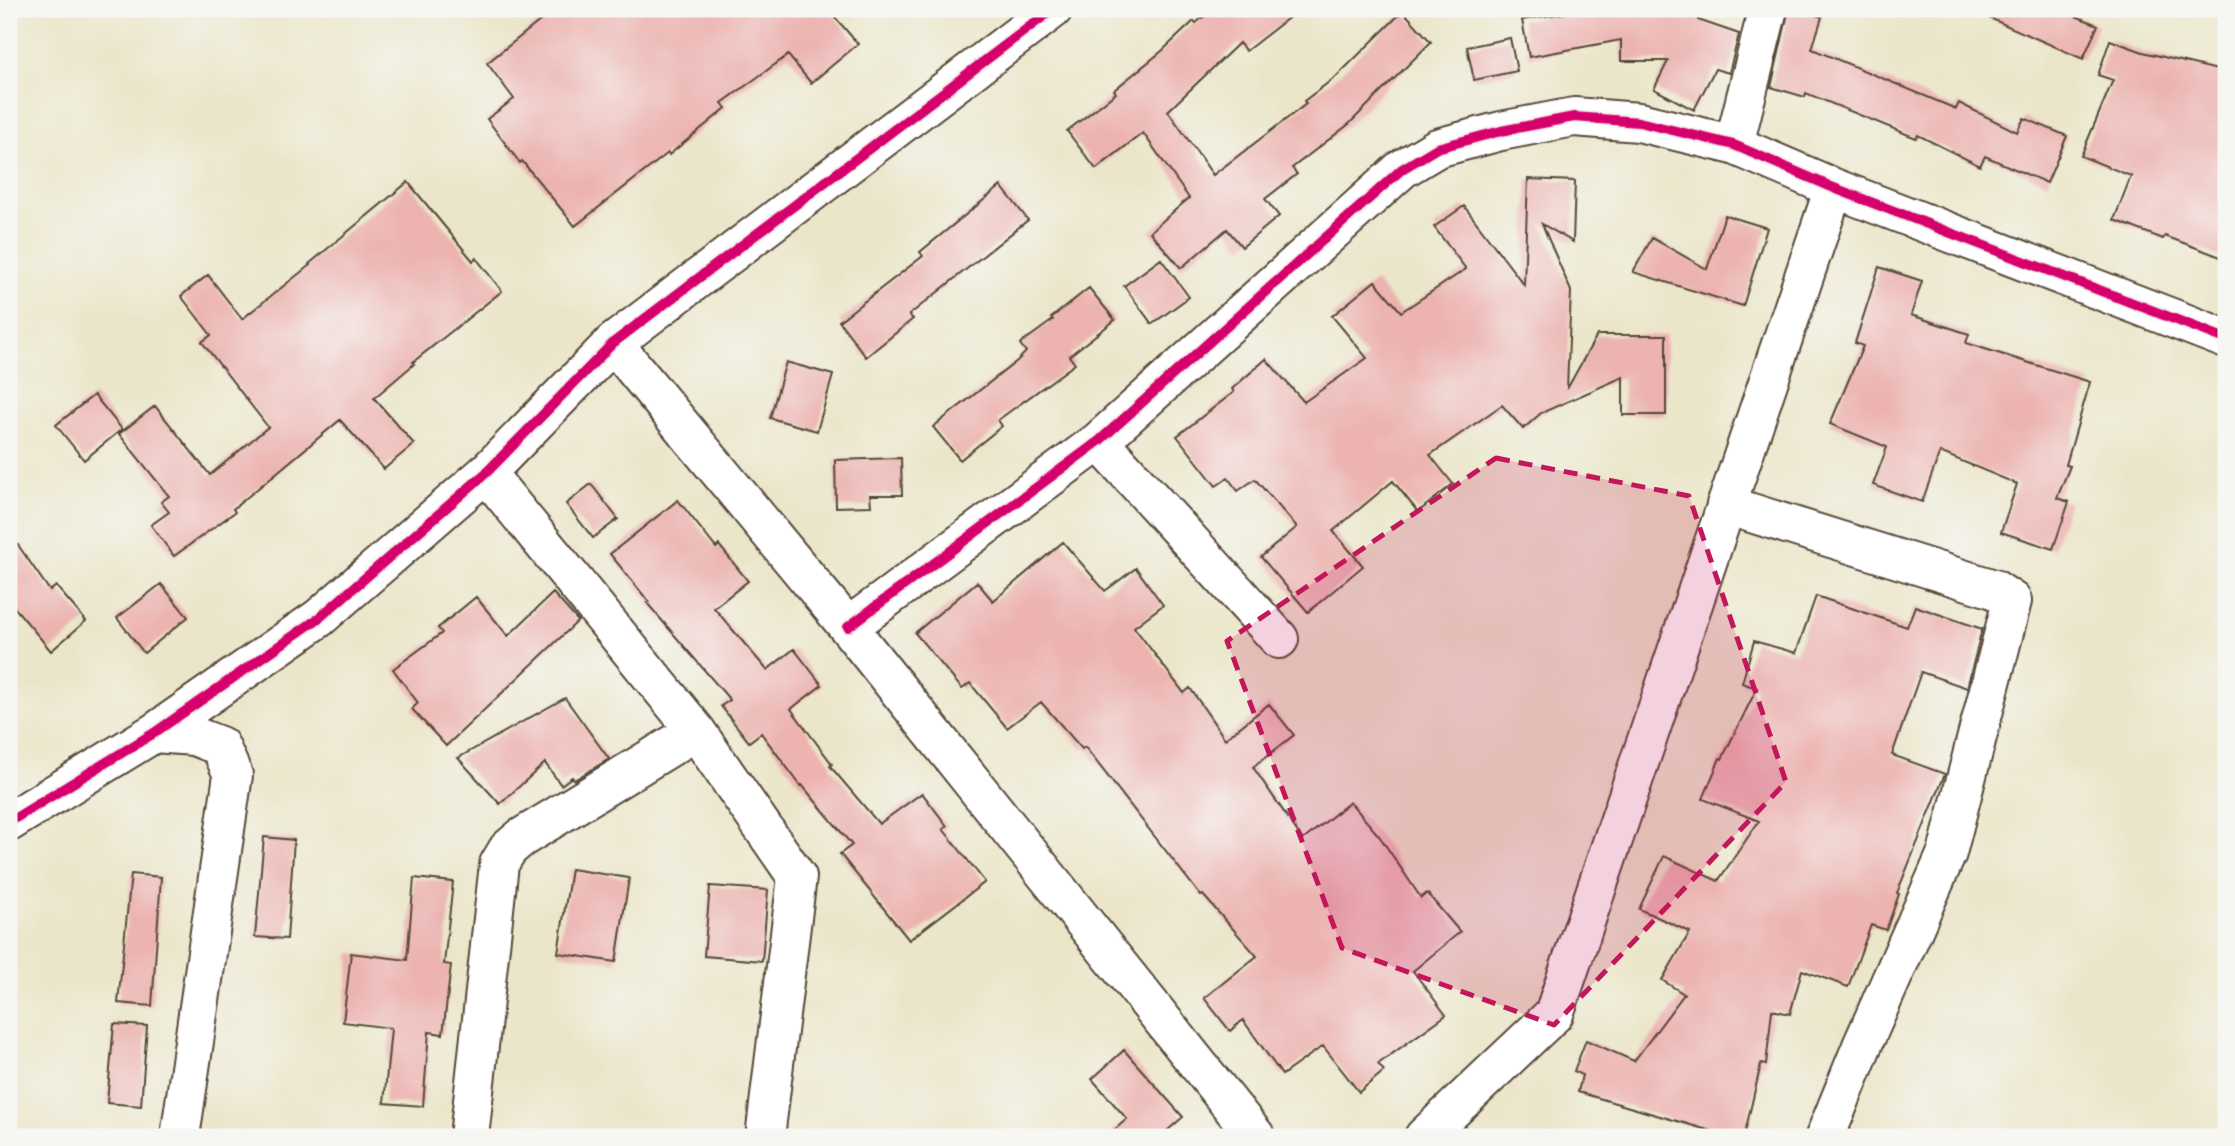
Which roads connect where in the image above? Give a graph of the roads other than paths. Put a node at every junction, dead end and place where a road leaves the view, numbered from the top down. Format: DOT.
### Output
graph roads {
  1 [pos="1053,9"];
  2 [pos="1768,9"];
  3 [pos="1734,145"];
  4 [pos="1834,187"];
  5 [pos="2226,339"];
  6 [pos="613,342"];
  7 [pos="1099,441"];
  8 [pos="486,473"];
  9 [pos="1726,505"];
  10 [pos="848,626"];
  11 [pos="1279,639"];
  12 [pos="696,731"];
  13 [pos="154,733"];
  14 [pos="9,822"];
  15 [pos="180,1137"];
  16 [pos="469,1137"];
  17 [pos="765,1137"];
  18 [pos="1256,1137"];
  19 [pos="1424,1137"];
  20 [pos="1825,1137"];
  1 -- 6 [label="street"];
  2 -- 3 [label="street"];
  3 -- 4 [label="street"];
  3 -- 7 [label="street"];
  4 -- 5 [label="street"];
  4 -- 9 [label="street"];
  6 -- 8 [label="street"];
  6 -- 10 [label="street"];
  7 -- 10 [label="street"];
  7 -- 11 [label="street"];
  8 -- 12 [label="street"];
  8 -- 13 [label="street"];
  9 -- 19 [label="street"];
  9 -- 20 [label="street"];
  10 -- 18 [label="street"];
  12 -- 16 [label="street"];
  12 -- 17 [label="street"];
  13 -- 14 [label="street"];
  13 -- 15 [label="street"];
}
